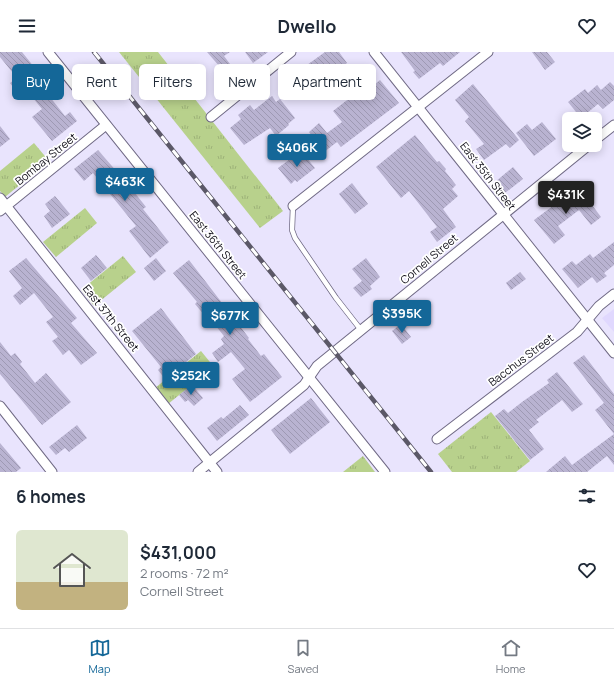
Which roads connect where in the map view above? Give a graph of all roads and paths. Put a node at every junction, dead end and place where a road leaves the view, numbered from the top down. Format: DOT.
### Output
graph roads {
  1 [pos="48,52"];
  2 [pos="291,52"];
  3 [pos="374,52"];
  4 [pos="488,52"];
  5 [pos="419,108"];
  6 [pos="211,117"];
  7 [pos="106,125"];
  8 [pos="614,125"];
  9 [pos="602,134"];
  10 [pos="580,152"];
  11 [pos="0,198"];
  12 [pos="293,206"];
  13 [pos="3,209"];
  14 [pos="502,214"];
  15 [pos="614,294"];
  16 [pos="587,320"];
  17 [pos="361,330"];
  18 [pos="614,353"];
  19 [pos="309,378"];
  20 [pos="0,406"];
  21 [pos="437,439"];
  22 [pos="210,463"];
  23 [pos="52,472"];
  24 [pos="198,472"];
  25 [pos="217,472"];
  26 [pos="385,472"];
  1 -- 7 [label="street, East 36th Street"];
  2 -- 6 [label="street"];
  3 -- 5 [label="street, East 35th Street"];
  4 -- 5 [label="street"];
  5 -- 12 [label="street"];
  5 -- 14 [label="street, East 35th Street"];
  7 -- 13 [label="street, Bombay Street"];
  7 -- 19 [label="street, East 36th Street"];
  8 -- 9 [label="street"];
  10 -- 14 [label="street, Cornell Street"];
  11 -- 13 [label="street, East 37th Street"];
  12 -- 17 [label="lane"];
  13 -- 22 [label="street, East 37th Street"];
  14 -- 16 [label="street, East 35th Street"];
  14 -- 17 [label="street, Cornell Street"];
  15 -- 16 [label="street, Bacchus Street"];
  16 -- 18 [label="street, East 35th Street"];
  16 -- 21 [label="street, Bacchus Street"];
  17 -- 19 [label="street, Cornell Street"];
  19 -- 22 [label="street, Cornell Street"];
  19 -- 26 [label="street, East 36th Street"];
  20 -- 23 [label="street"];
  22 -- 24 [label="street, Cornell Street"];
  22 -- 25 [label="street, East 37th Street"];
}
